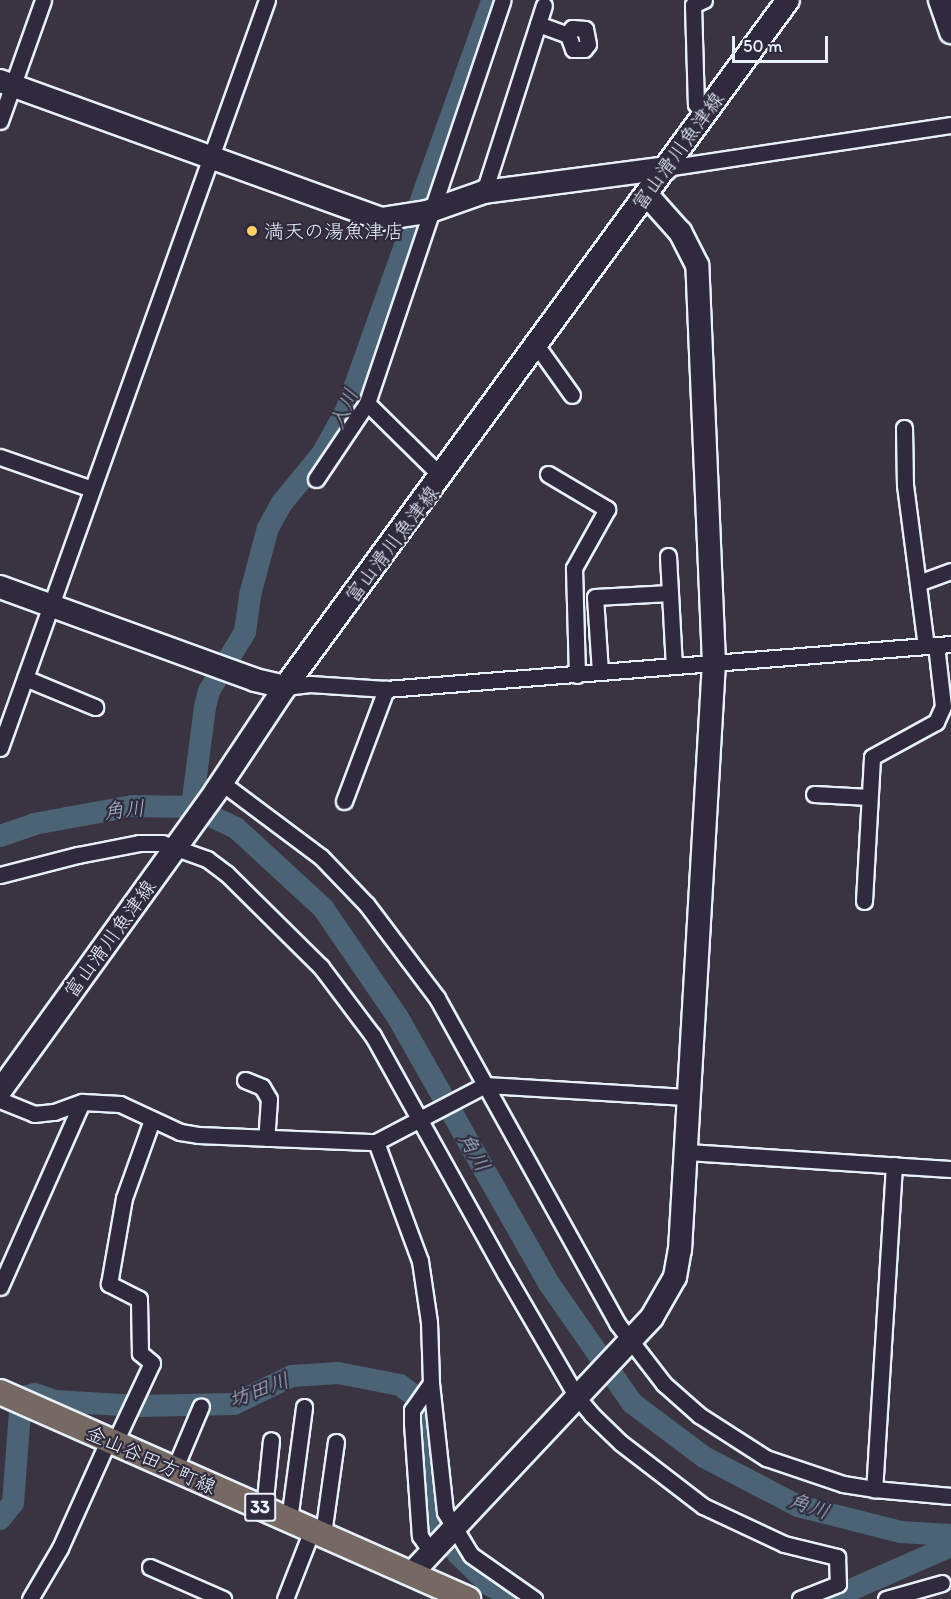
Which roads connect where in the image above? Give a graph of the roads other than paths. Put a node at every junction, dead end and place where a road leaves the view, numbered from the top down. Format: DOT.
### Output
graph roads {
  1 [pos="44,0"];
  2 [pos="267,0"];
  3 [pos="503,0"];
  4 [pos="704,0"];
  5 [pos="788,0"];
  6 [pos="945,3"];
  7 [pos="544,5"];
  8 [pos="538,24"];
  9 [pos="951,32"];
  10 [pos="568,35"];
  11 [pos="6,83"];
  12 [pos="705,115"];
  13 [pos="0,121"];
  14 [pos="951,124"];
  15 [pos="210,158"];
  16 [pos="666,168"];
  17 [pos="484,192"];
  18 [pos="647,195"];
  19 [pos="430,211"];
  20 [pos="537,346"];
  21 [pos="572,395"];
  22 [pos="367,403"];
  23 [pos="904,428"];
  24 [pos="0,457"];
  25 [pos="548,474"];
  26 [pos="442,477"];
  27 [pos="316,479"];
  28 [pos="92,489"];
  29 [pos="668,556"];
  30 [pos="951,571"];
  31 [pos="918,583"];
  32 [pos="0,587"];
  33 [pos="670,593"];
  34 [pos="50,605"];
  35 [pos="937,645"];
  36 [pos="714,663"];
  37 [pos="674,666"];
  38 [pos="600,672"];
  39 [pos="577,675"];
  40 [pos="25,678"];
  41 [pos="285,687"];
  42 [pos="386,689"];
  43 [pos="947,706"];
  44 [pos="95,707"];
  45 [pos="0,748"];
  46 [pos="219,787"];
  47 [pos="814,794"];
  48 [pos="869,797"];
  49 [pos="344,801"];
  50 [pos="177,846"];
  51 [pos="0,875"];
  52 [pos="864,901"];
  53 [pos="245,1080"];
  54 [pos="481,1086"];
  55 [pos="0,1091"];
  56 [pos="690,1097"];
  57 [pos="0,1100"];
  58 [pos="82,1102"];
  59 [pos="152,1120"];
  60 [pos="419,1120"];
  61 [pos="266,1138"];
  62 [pos="376,1142"];
  63 [pos="687,1152"];
  64 [pos="894,1165"];
  65 [pos="951,1169"];
  66 [pos="0,1287"];
  67 [pos="628,1342"];
  68 [pos="430,1383"];
  69 [pos="0,1392"];
  70 [pos="579,1396"];
  71 [pos="201,1406"];
  72 [pos="304,1407"];
  73 [pos="271,1440"];
  74 [pos="111,1442"];
  75 [pos="336,1442"];
  76 [pos="174,1470"];
  77 [pos="874,1489"];
  78 [pos="951,1496"];
  79 [pos="264,1509"];
  80 [pos="289,1520"];
  81 [pos="317,1532"];
  82 [pos="443,1540"];
  83 [pos="150,1567"];
  84 [pos="411,1574"];
  85 [pos="942,1583"];
  86 [pos="220,1598"];
  87 [pos="30,1599"];
  88 [pos="285,1599"];
  89 [pos="468,1599"];
  90 [pos="534,1599"];
  91 [pos="800,1599"];
  92 [pos="886,1599"];
  1 -- 11 [label="street"];
  2 -- 15 [label="street"];
  3 -- 19 [label="street"];
  4 -- 12 [label="street"];
  5 -- 12 [label="street, 富山滑川魚津線"];
  6 -- 9 [label="street"];
  7 -- 8 [label="street"];
  8 -- 10 [label="street"];
  8 -- 17 [label="street"];
  11 -- 13 [label="street"];
  11 -- 15 [label="street"];
  12 -- 16 [label="street, 富山滑川魚津線"];
  14 -- 16 [label="street"];
  15 -- 19 [label="street"];
  15 -- 28 [label="street"];
  16 -- 17 [label="street"];
  16 -- 18 [label="street, 富山滑川魚津線"];
  17 -- 19 [label="street"];
  18 -- 20 [label="street, 富山滑川魚津線"];
  18 -- 36 [label="street"];
  19 -- 22 [label="street"];
  20 -- 21 [label="street"];
  20 -- 26 [label="street, 富山滑川魚津線"];
  22 -- 26 [label="street"];
  22 -- 27 [label="street"];
  23 -- 31 [label="street"];
  24 -- 28 [label="street"];
  25 -- 39 [label="street"];
  26 -- 41 [label="street, 富山滑川魚津線"];
  28 -- 34 [label="street"];
  29 -- 33 [label="street"];
  30 -- 31 [label="street"];
  31 -- 35 [label="street"];
  32 -- 34 [label="street"];
  33 -- 37 [label="street"];
  33 -- 38 [label="street"];
  34 -- 40 [label="street"];
  34 -- 41 [label="street"];
  35 -- 36 [label="street"];
  35 -- 43 [label="street"];
  36 -- 37 [label="street"];
  36 -- 56 [label="street"];
  37 -- 38 [label="street"];
  38 -- 39 [label="street"];
  39 -- 42 [label="street"];
  40 -- 44 [label="street"];
  40 -- 45 [label="street"];
  41 -- 42 [label="street"];
  41 -- 46 [label="street, 富山滑川魚津線"];
  42 -- 49 [label="street"];
  43 -- 48 [label="street"];
  46 -- 50 [label="street, 富山滑川魚津線"];
  46 -- 54 [label="street"];
  47 -- 48 [label="street"];
  48 -- 52 [label="street"];
  50 -- 51 [label="street"];
  50 -- 55 [label="street, 富山滑川魚津線"];
  50 -- 60 [label="street"];
  53 -- 61 [label="street"];
  54 -- 56 [label="street"];
  54 -- 60 [label="street"];
  54 -- 67 [label="street"];
  56 -- 63 [label="street"];
  57 -- 58 [label="street"];
  58 -- 59 [label="street"];
  58 -- 66 [label="street"];
  59 -- 61 [label="street"];
  59 -- 74 [label="street"];
  60 -- 62 [label="street"];
  60 -- 70 [label="street"];
  61 -- 62 [label="street"];
  62 -- 68 [label="street"];
  63 -- 64 [label="street"];
  63 -- 67 [label="street"];
  64 -- 65 [label="street"];
  64 -- 77 [label="street"];
  67 -- 70 [label="street"];
  67 -- 77 [label="street"];
  68 -- 82 [label="street"];
  68 -- 82 [label="street"];
  69 -- 74 [label="main road, 金山谷田方町線 / 33"];
  70 -- 82 [label="street"];
  70 -- 91 [label="street"];
  71 -- 76 [label="street"];
  72 -- 80 [label="street"];
  73 -- 79 [label="street"];
  74 -- 76 [label="main road, 金山谷田方町線 / 33"];
  74 -- 87 [label="street"];
  75 -- 81 [label="street"];
  76 -- 79 [label="main road, 金山谷田方町線 / 33"];
  77 -- 78 [label="street"];
  79 -- 80 [label="main road, 金山谷田方町線 / 33"];
  80 -- 81 [label="main road, 金山谷田方町線 / 33"];
  81 -- 84 [label="main road, 金山谷田方町線 / 33"];
  81 -- 88 [label="street"];
  82 -- 84 [label="street"];
  82 -- 90 [label="street"];
  83 -- 86 [label="street"];
  84 -- 89 [label="main road, 金山谷田方町線 / 33"];
  85 -- 92 [label="street"];
}
